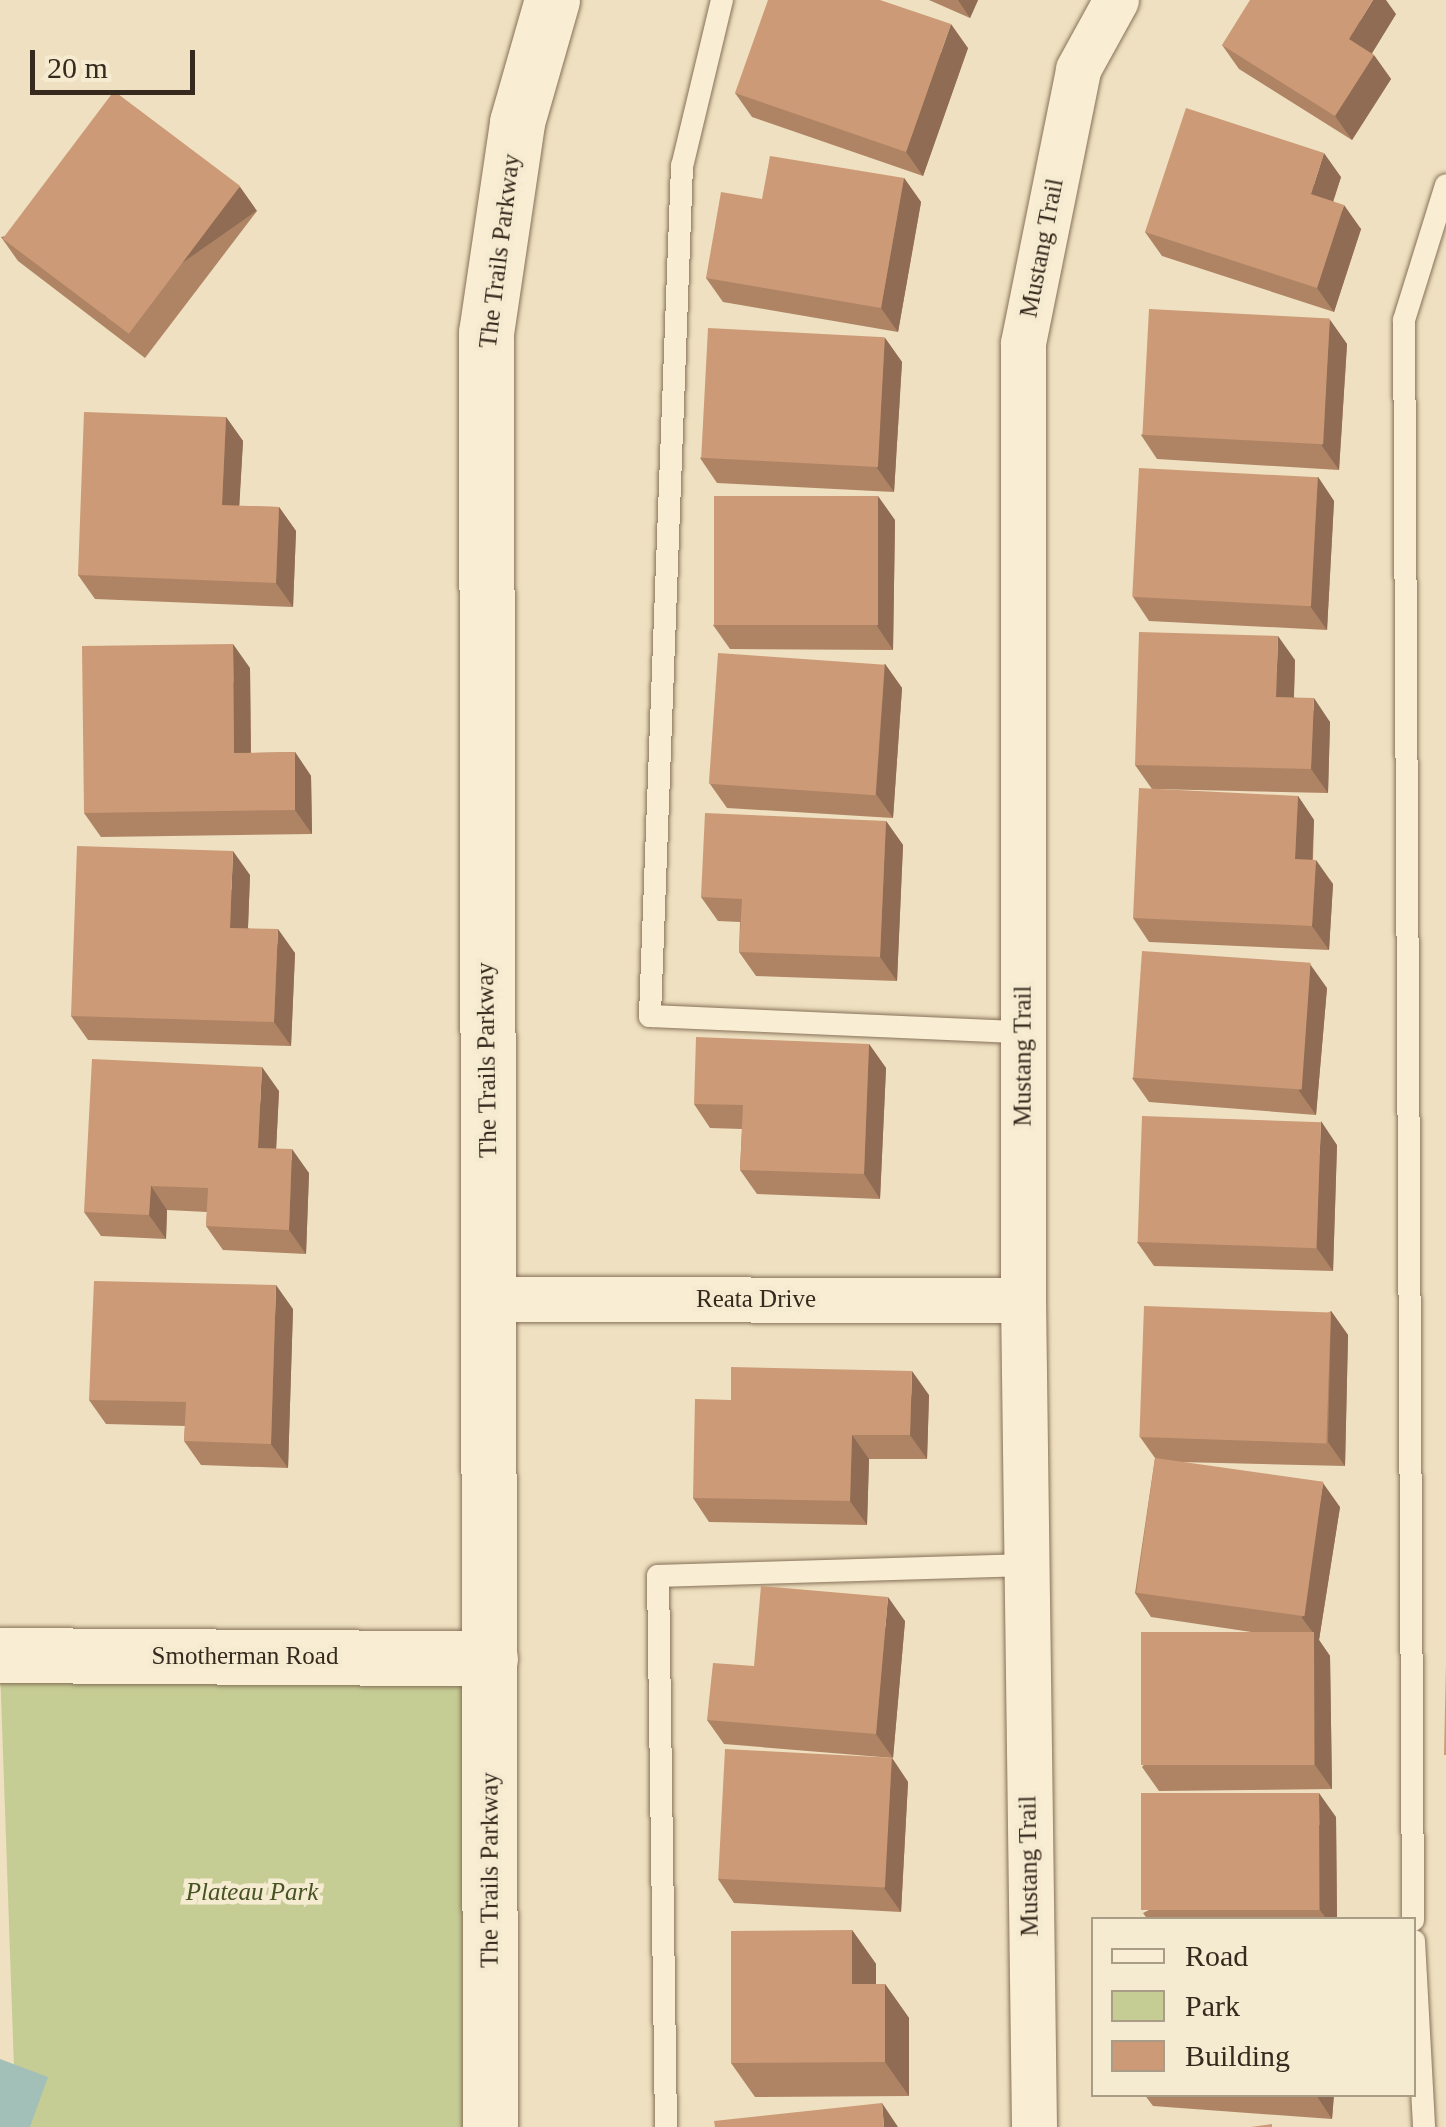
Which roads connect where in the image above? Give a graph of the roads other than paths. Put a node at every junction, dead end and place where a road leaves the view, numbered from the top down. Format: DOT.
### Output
graph roads {
  1 [pos="552,0"];
  2 [pos="722,0"];
  3 [pos="1116,0"];
  4 [pos="1446,185"];
  5 [pos="1022,1032"];
  6 [pos="489,1298"];
  7 [pos="1023,1300"];
  8 [pos="1026,1565"];
  9 [pos="0,1654"];
  10 [pos="490,1658"];
  11 [pos="1412,1917"];
  12 [pos="1416,1978"];
  13 [pos="490,2127"];
  14 [pos="666,2127"];
  15 [pos="1034,2127"];
  16 [pos="1424,2127"];
  1 -- 6 [label="street, The Trails Parkway"];
  2 -- 5 [label="lane"];
  3 -- 5 [label="street, Mustang Trail"];
  4 -- 11 [label="lane"];
  5 -- 7 [label="street, Mustang Trail"];
  6 -- 7 [label="street, Reata Drive"];
  6 -- 10 [label="street, The Trails Parkway"];
  7 -- 8 [label="street, Mustang Trail"];
  8 -- 14 [label="lane"];
  8 -- 15 [label="street, Mustang Trail"];
  9 -- 10 [label="street, Smotherman Road"];
  10 -- 13 [label="street, The Trails Parkway"];
  12 -- 16 [label="lane"];
}
